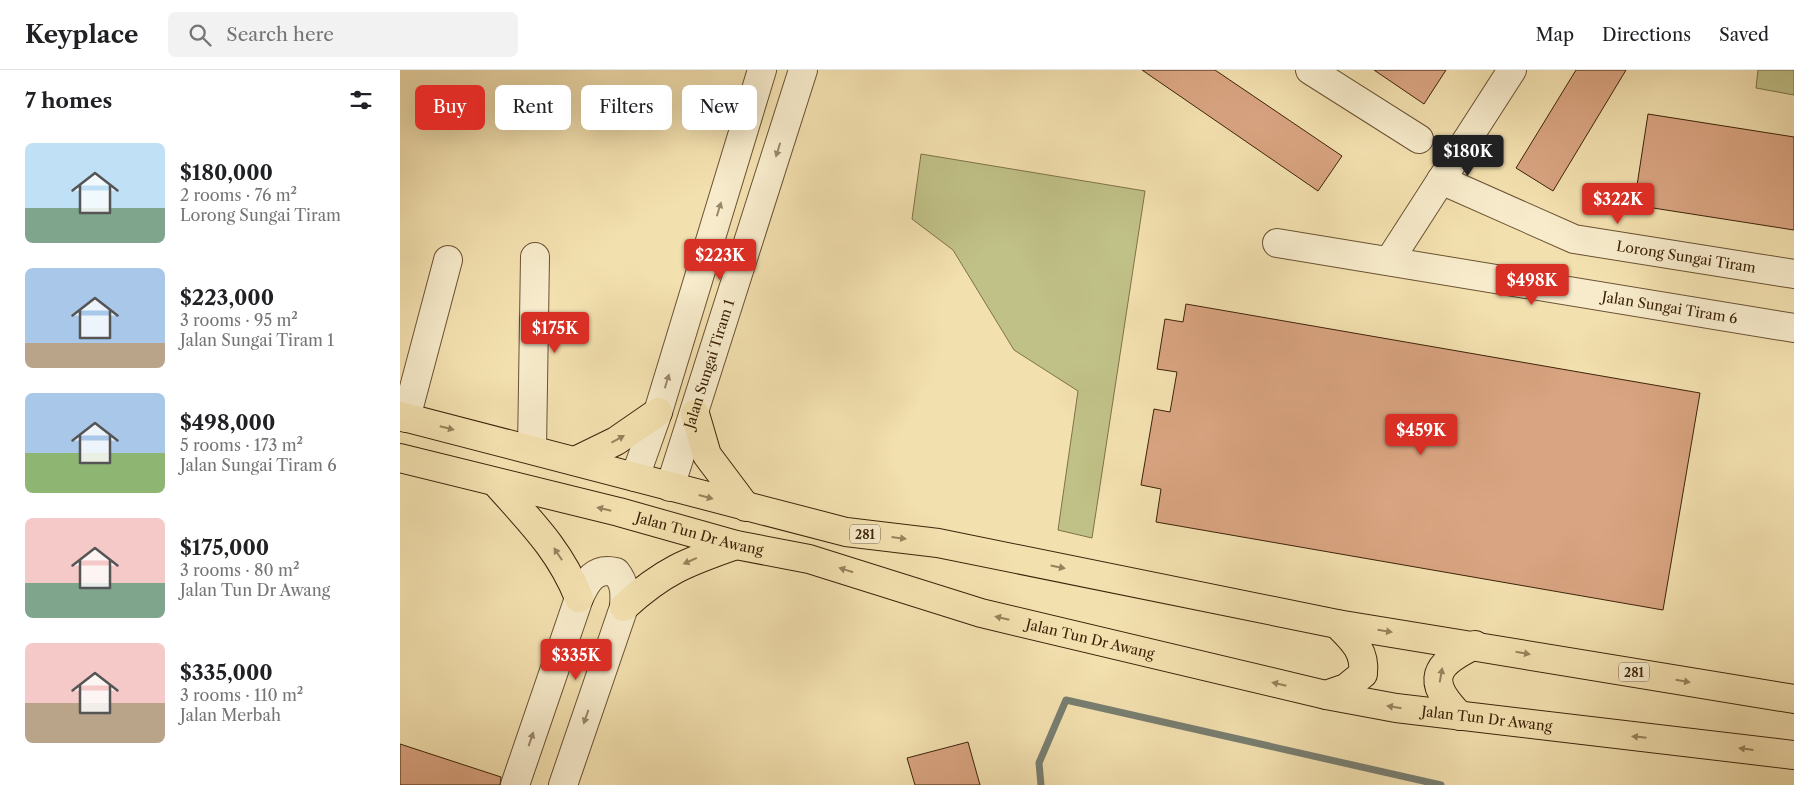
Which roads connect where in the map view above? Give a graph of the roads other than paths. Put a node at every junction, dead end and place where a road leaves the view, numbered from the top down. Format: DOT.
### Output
graph roads {
  1 [pos="762,70"];
  2 [pos="803,70"];
  3 [pos="1310,70"];
  4 [pos="1512,70"];
  5 [pos="1419,139"];
  6 [pos="1441,180"];
  7 [pos="1278,242"];
  8 [pos="535,257"];
  9 [pos="448,260"];
  10 [pos="1389,261"];
  11 [pos="1794,274"];
  12 [pos="1794,328"];
  13 [pos="658,412"];
  14 [pos="695,414"];
  15 [pos="403,417"];
  16 [pos="532,449"];
  17 [pos="400,458"];
  18 [pos="575,461"];
  19 [pos="635,477"];
  20 [pos="497,484"];
  21 [pos="670,487"];
  22 [pos="746,507"];
  23 [pos="736,545"];
  24 [pos="579,598"];
  25 [pos="624,607"];
  26 [pos="1337,624"];
  27 [pos="1475,645"];
  28 [pos="1326,695"];
  29 [pos="1794,699"];
  30 [pos="1460,716"];
  31 [pos="1794,755"];
  32 [pos="515,785"];
  33 [pos="563,785"];
  13 -- 1 [label="street, one-way"];
  2 -- 14 [label="street, Jalan Sungai Tiram 1, one-way"];
  3 -- 5 [label="street"];
  4 -- 6 [label="street"];
  6 -- 10 [label="street"];
  6 -- 11 [label="street, Lorong Sungai Tiram"];
  7 -- 10 [label="street, Jalan Sungai Tiram 6"];
  8 -- 16 [label="street"];
  9 -- 15 [label="street"];
  10 -- 12 [label="street, Jalan Sungai Tiram 6"];
  18 -- 13 [label="main road, one-way"];
  13 -- 19 [label="street"];
  14 -- 21 [label="street, Jalan Sungai Tiram 1"];
  14 -- 22 [label="main road"];
  15 -- 16 [label="main road, 281, one-way"];
  16 -- 18 [label="main road, 281"];
  17 -- 20 [label="main road, Jalan Tun Dr Awang"];
  18 -- 19 [label="main road, 281"];
  19 -- 21 [label="main road, 281"];
  23 -- 20 [label="main road, Jalan Tun Dr Awang, one-way"];
  24 -- 20 [label="main road, one-way"];
  21 -- 22 [label="main road, 281, one-way"];
  22 -- 26 [label="main road, 281, one-way"];
  23 -- 25 [label="main road, one-way"];
  28 -- 23 [label="main road, Jalan Tun Dr Awang, one-way"];
  24 -- 25 [label="street"];
  32 -- 24 [label="street, one-way"];
  25 -- 33 [label="street, one-way"];
  26 -- 27 [label="main road, 281, one-way"];
  26 -- 28 [label="main road"];
  27 -- 29 [label="main road, 281, one-way"];
  30 -- 27 [label="main road, one-way"];
  30 -- 28 [label="main road, Jalan Tun Dr Awang, one-way"];
  31 -- 30 [label="main road, Jalan Tun Dr Awang, one-way"];
}
